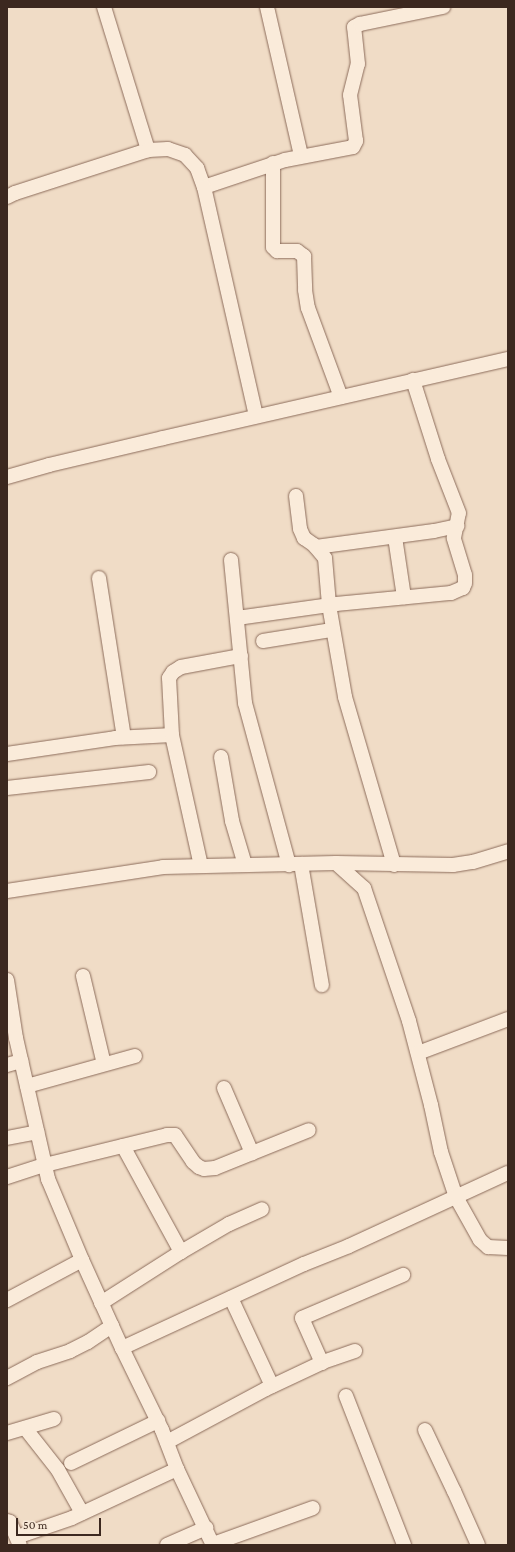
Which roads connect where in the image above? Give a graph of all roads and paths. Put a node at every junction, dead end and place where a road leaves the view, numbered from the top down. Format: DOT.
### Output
graph roads {
  1 [pos="104,7"];
  2 [pos="267,7"];
  3 [pos="443,7"];
  4 [pos="148,150"];
  5 [pos="301,156"];
  6 [pos="273,163"];
  7 [pos="204,187"];
  8 [pos="7,197"];
  9 [pos="508,359"];
  10 [pos="413,380"];
  11 [pos="341,397"];
  12 [pos="256,416"];
  13 [pos="7,477"];
  14 [pos="296,496"];
  15 [pos="457,526"];
  16 [pos="395,537"];
  17 [pos="316,547"];
  18 [pos="231,560"];
  19 [pos="99,578"];
  20 [pos="404,597"];
  21 [pos="329,604"];
  22 [pos="237,618"];
  23 [pos="332,630"];
  24 [pos="263,641"];
  25 [pos="241,656"];
  26 [pos="172,735"];
  27 [pos="124,737"];
  28 [pos="7,754"];
  29 [pos="221,757"];
  30 [pos="149,772"];
  31 [pos="7,788"];
  32 [pos="508,851"];
  33 [pos="336,863"];
  34 [pos="245,865"];
  35 [pos="295,865"];
  36 [pos="394,865"];
  37 [pos="201,866"];
  38 [pos="7,891"];
  39 [pos="83,976"];
  40 [pos="7,980"];
  41 [pos="322,985"];
  42 [pos="508,1019"];
  43 [pos="418,1053"];
  44 [pos="135,1056"];
  45 [pos="21,1061"];
  46 [pos="104,1064"];
  47 [pos="7,1065"];
  48 [pos="27,1086"];
  49 [pos="224,1088"];
  50 [pos="309,1130"];
  51 [pos="37,1132"];
  52 [pos="7,1138"];
  53 [pos="123,1146"];
  54 [pos="252,1153"];
  55 [pos="45,1165"];
  56 [pos="508,1174"];
  57 [pos="7,1177"];
  58 [pos="456,1197"];
  59 [pos="262,1209"];
  60 [pos="508,1248"];
  61 [pos="181,1252"];
  62 [pos="82,1260"];
  63 [pos="403,1274"];
  64 [pos="231,1298"];
  65 [pos="7,1300"];
  66 [pos="101,1303"];
  67 [pos="112,1326"];
  68 [pos="122,1348"];
  69 [pos="355,1351"];
  70 [pos="322,1362"];
  71 [pos="9,1373"];
  72 [pos="272,1386"];
  73 [pos="346,1396"];
  74 [pos="54,1419"];
  75 [pos="158,1421"];
  76 [pos="25,1428"];
  77 [pos="425,1430"];
  78 [pos="7,1433"];
  79 [pos="167,1442"];
  80 [pos="71,1463"];
  81 [pos="178,1469"];
  82 [pos="313,1508"];
  83 [pos="82,1513"];
  84 [pos="7,1521"];
  85 [pos="206,1528"];
  86 [pos="18,1541"];
  87 [pos="167,1545"];
  88 [pos="213,1545"];
  89 [pos="404,1545"];
  90 [pos="478,1545"];
  1 -- 4 [label="street"];
  2 -- 5 [label="street"];
  3 -- 5 [label="street"];
  4 -- 7 [label="street"];
  4 -- 8 [label="street"];
  5 -- 6 [label="street"];
  6 -- 7 [label="street"];
  6 -- 11 [label="street"];
  7 -- 12 [label="street"];
  9 -- 10 [label="street"];
  10 -- 11 [label="street"];
  10 -- 15 [label="street"];
  11 -- 12 [label="street"];
  12 -- 13 [label="street"];
  14 -- 17 [label="street"];
  15 -- 16 [label="street"];
  15 -- 20 [label="street"];
  16 -- 17 [label="street"];
  16 -- 20 [label="street"];
  17 -- 21 [label="street"];
  18 -- 22 [label="street"];
  19 -- 27 [label="street"];
  20 -- 21 [label="street"];
  21 -- 22 [label="street"];
  21 -- 23 [label="street"];
  22 -- 25 [label="street"];
  23 -- 24 [label="street"];
  23 -- 36 [label="street"];
  25 -- 26 [label="street"];
  25 -- 35 [label="street"];
  26 -- 27 [label="street"];
  26 -- 37 [label="street"];
  27 -- 28 [label="street"];
  29 -- 34 [label="street"];
  30 -- 31 [label="street"];
  32 -- 36 [label="street"];
  33 -- 35 [label="street"];
  33 -- 36 [label="street"];
  33 -- 43 [label="street"];
  34 -- 35 [label="street"];
  34 -- 37 [label="street"];
  35 -- 41 [label="street"];
  37 -- 38 [label="street"];
  39 -- 46 [label="street"];
  40 -- 45 [label="street"];
  42 -- 43 [label="street"];
  43 -- 58 [label="street"];
  44 -- 46 [label="street"];
  45 -- 47 [label="street"];
  45 -- 48 [label="street"];
  46 -- 48 [label="street"];
  48 -- 51 [label="street"];
  49 -- 54 [label="street"];
  50 -- 54 [label="street"];
  51 -- 52 [label="street"];
  51 -- 55 [label="street"];
  53 -- 54 [label="street"];
  53 -- 55 [label="street"];
  53 -- 61 [label="street"];
  55 -- 57 [label="street"];
  55 -- 62 [label="street"];
  56 -- 58 [label="street"];
  58 -- 60 [label="street"];
  58 -- 64 [label="street"];
  59 -- 61 [label="street"];
  61 -- 66 [label="street"];
  62 -- 65 [label="street"];
  62 -- 66 [label="street"];
  63 -- 70 [label="street"];
  64 -- 68 [label="street"];
  64 -- 72 [label="street"];
  66 -- 67 [label="street"];
  67 -- 68 [label="street"];
  67 -- 71 [label="street"];
  68 -- 75 [label="street"];
  69 -- 70 [label="street"];
  70 -- 72 [label="street"];
  72 -- 79 [label="street"];
  73 -- 89 [label="street"];
  74 -- 76 [label="street"];
  75 -- 79 [label="street"];
  75 -- 80 [label="street"];
  76 -- 78 [label="street"];
  76 -- 83 [label="street"];
  77 -- 90 [label="street"];
  79 -- 81 [label="street"];
  81 -- 83 [label="street"];
  81 -- 85 [label="street"];
  82 -- 88 [label="street"];
  83 -- 86 [label="street"];
  84 -- 86 [label="street"];
  85 -- 87 [label="street"];
  85 -- 88 [label="street"];
}
